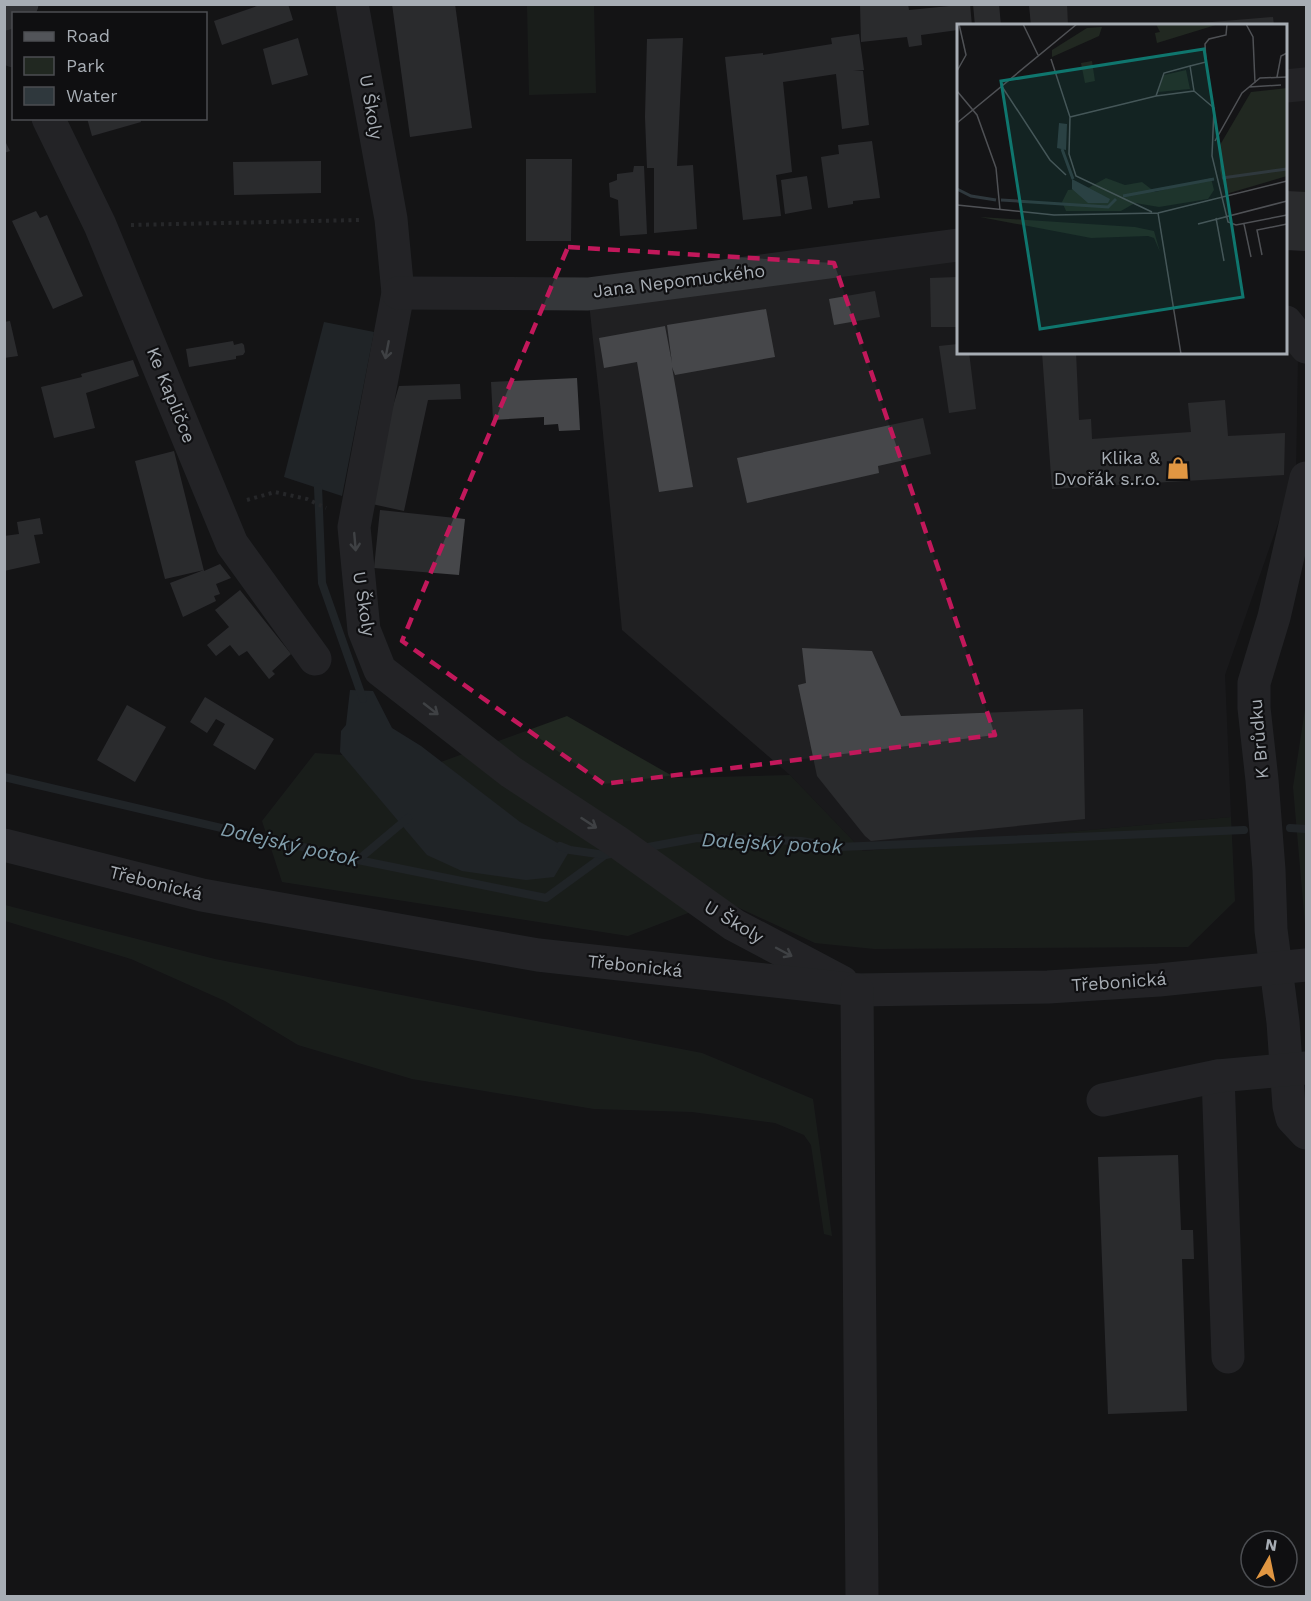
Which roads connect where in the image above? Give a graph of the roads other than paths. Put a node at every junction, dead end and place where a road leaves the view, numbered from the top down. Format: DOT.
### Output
graph roads {
  1 [pos="22,4"];
  2 [pos="352,4"];
  3 [pos="4,14"];
  4 [pos="4,35"];
  5 [pos="12,48"];
  6 [pos="1306,84"];
  7 [pos="1287,86"];
  8 [pos="49,120"];
  9 [pos="957,244"];
  10 [pos="398,293"];
  11 [pos="1287,323"];
  12 [pos="1306,347"];
  13 [pos="1306,478"];
  14 [pos="1306,567"];
  15 [pos="1274,617"];
  16 [pos="315,658"];
  17 [pos="4,845"];
  18 [pos="1306,965"];
  19 [pos="1275,969"];
  20 [pos="857,990"];
  21 [pos="1297,1069"];
  22 [pos="1218,1076"];
  23 [pos="1103,1100"];
  24 [pos="1306,1134"];
  25 [pos="1228,1357"];
  26 [pos="862,1596"];
  1 -- 3 [label="main road"];
  2 -- 10 [label="street, U Školy"];
  4 -- 5 [label="street"];
  6 -- 7 [label="street"];
  8 -- 16 [label="street, Ke Kapličce"];
  9 -- 10 [label="street, Jana Nepomuckého"];
  10 -- 20 [label="street, U Školy, one-way"];
  11 -- 12 [label="street"];
  13 -- 15 [label="street, K Brůdku"];
  14 -- 15 [label="street"];
  15 -- 19 [label="street, K Brůdku"];
  17 -- 20 [label="street, Třebonická"];
  18 -- 19 [label="street, Třebonická"];
  19 -- 20 [label="street, Třebonická"];
  19 -- 21 [label="street, K Brůdku"];
  20 -- 26 [label="street"];
  21 -- 22 [label="street"];
  21 -- 24 [label="street, K Brůdku"];
  22 -- 23 [label="street"];
  22 -- 25 [label="street"];
}
